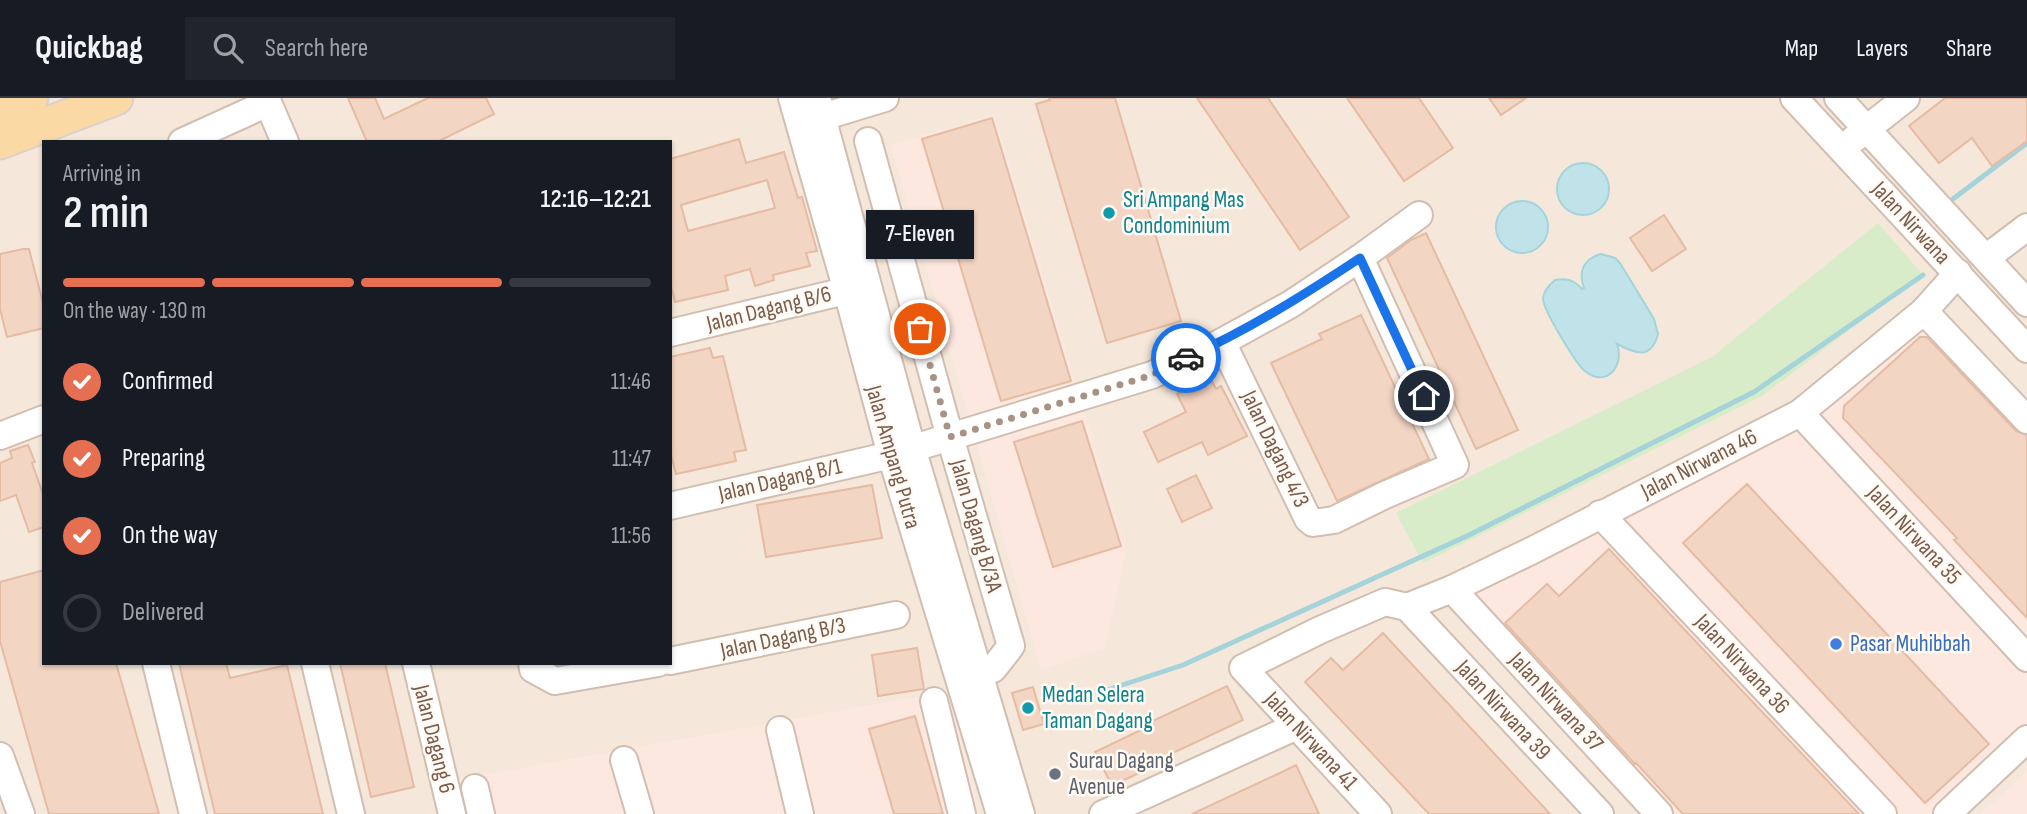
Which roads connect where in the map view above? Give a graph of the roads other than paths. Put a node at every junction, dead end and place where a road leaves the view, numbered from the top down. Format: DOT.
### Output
graph roads {
  1 [pos="32,98"];
  2 [pos="116,98"];
  3 [pos="792,98"];
  4 [pos="885,98"];
  5 [pos="1794,98"];
  6 [pos="1838,98"];
  7 [pos="1906,98"];
  8 [pos="267,101"];
  9 [pos="0,111"];
  10 [pos="813,113"];
  11 [pos="1866,128"];
  12 [pos="186,140"];
  13 [pos="284,140"];
  14 [pos="868,141"];
  15 [pos="0,142"];
  16 [pos="1842,150"];
  17 [pos="1419,215"];
  18 [pos="2024,236"];
  19 [pos="1360,258"];
  20 [pos="1986,258"];
  21 [pos="1958,273"];
  22 [pos="857,288"];
  23 [pos="2027,303"];
  24 [pos="1924,310"];
  25 [pos="672,333"];
  26 [pos="1222,342"];
  27 [pos="2027,349"];
  28 [pos="1801,412"];
  29 [pos="42,420"];
  30 [pos="2027,420"];
  31 [pos="0,436"];
  32 [pos="950,437"];
  33 [pos="901,451"];
  34 [pos="672,506"];
  35 [pos="1600,514"];
  36 [pos="1452,589"];
  37 [pos="1407,607"];
  38 [pos="896,615"];
  39 [pos="2027,658"];
  40 [pos="672,661"];
  41 [pos="156,665"];
  42 [pos="315,665"];
  43 [pos="416,665"];
  44 [pos="647,665"];
  45 [pos="533,666"];
  46 [pos="969,676"];
  47 [pos="934,701"];
  48 [pos="1297,726"];
  49 [pos="780,730"];
  50 [pos="2027,739"];
  51 [pos="0,756"];
  52 [pos="624,760"];
  53 [pos="475,788"];
  54 [pos="21,814"];
  55 [pos="193,814"];
  56 [pos="351,814"];
  57 [pos="452,814"];
  58 [pos="481,814"];
  59 [pos="640,814"];
  60 [pos="800,814"];
  61 [pos="961,814"];
  62 [pos="1000,814"];
  63 [pos="1021,814"];
  64 [pos="1103,814"];
  65 [pos="1378,814"];
  66 [pos="1600,814"];
  67 [pos="1659,814"];
  68 [pos="1883,814"];
  69 [pos="1947,814"];
  1 -- 9 [label="main road"];
  2 -- 15 [label="main road"];
  3 -- 10 [label="street, Jalan Ampang Putra"];
  4 -- 10 [label="street"];
  5 -- 16 [label="street, Jalan Nirwana"];
  6 -- 11 [label="street, Jalan Nirwana"];
  7 -- 11 [label="street"];
  8 -- 12 [label="street"];
  8 -- 13 [label="street"];
  10 -- 22 [label="street, Jalan Ampang Putra"];
  11 -- 16 [label="street"];
  11 -- 20 [label="street, Jalan Nirwana"];
  14 -- 32 [label="street, Jalan Dagang B/3A"];
  16 -- 21 [label="street, Jalan Nirwana"];
  17 -- 19 [label="street, Jalan Dagang B/1"];
  18 -- 20 [label="street"];
  19 -- 26 [label="street, Jalan Dagang B/1"];
  19 -- 26 [label="street, Jalan Dagang 4/3"];
  20 -- 23 [label="street, Jalan Nirwana"];
  21 -- 24 [label="street, Jalan Nirwana 46"];
  21 -- 27 [label="street, Jalan Nirwana"];
  22 -- 25 [label="street, Jalan Dagang B/6"];
  22 -- 33 [label="street, Jalan Ampang Putra"];
  24 -- 28 [label="street, Jalan Nirwana 46"];
  24 -- 30 [label="street"];
  26 -- 32 [label="street, Jalan Dagang B/1"];
  28 -- 35 [label="street, Jalan Nirwana 46"];
  28 -- 39 [label="street, Jalan Nirwana 35"];
  29 -- 31 [label="street"];
  32 -- 33 [label="street, Jalan Dagang B/1"];
  32 -- 46 [label="street, Jalan Dagang B/3A"];
  33 -- 34 [label="street, Jalan Dagang B/1"];
  33 -- 46 [label="street, Jalan Ampang Putra"];
  35 -- 36 [label="street, Jalan Nirwana 46"];
  35 -- 68 [label="street, Jalan Nirwana 36"];
  36 -- 37 [label="street, Jalan Nirwana 46"];
  36 -- 67 [label="street, Jalan Nirwana 37"];
  37 -- 48 [label="street, Jalan Nirwana 41"];
  37 -- 66 [label="street, Jalan Nirwana 39"];
  38 -- 40 [label="street, Jalan Dagang B/3"];
  41 -- 55 [label="street"];
  42 -- 56 [label="street"];
  43 -- 57 [label="street, Jalan Dagang 6"];
  44 -- 45 [label="street"];
  46 -- 62 [label="street, Jalan Ampang Putra"];
  46 -- 63 [label="street, Jalan Ampang Putra"];
  47 -- 61 [label="street"];
  48 -- 64 [label="street"];
  48 -- 65 [label="street, Jalan Nirwana 41"];
  49 -- 60 [label="street"];
  50 -- 69 [label="street"];
  51 -- 54 [label="street"];
  52 -- 59 [label="street"];
  53 -- 58 [label="street"];
}
